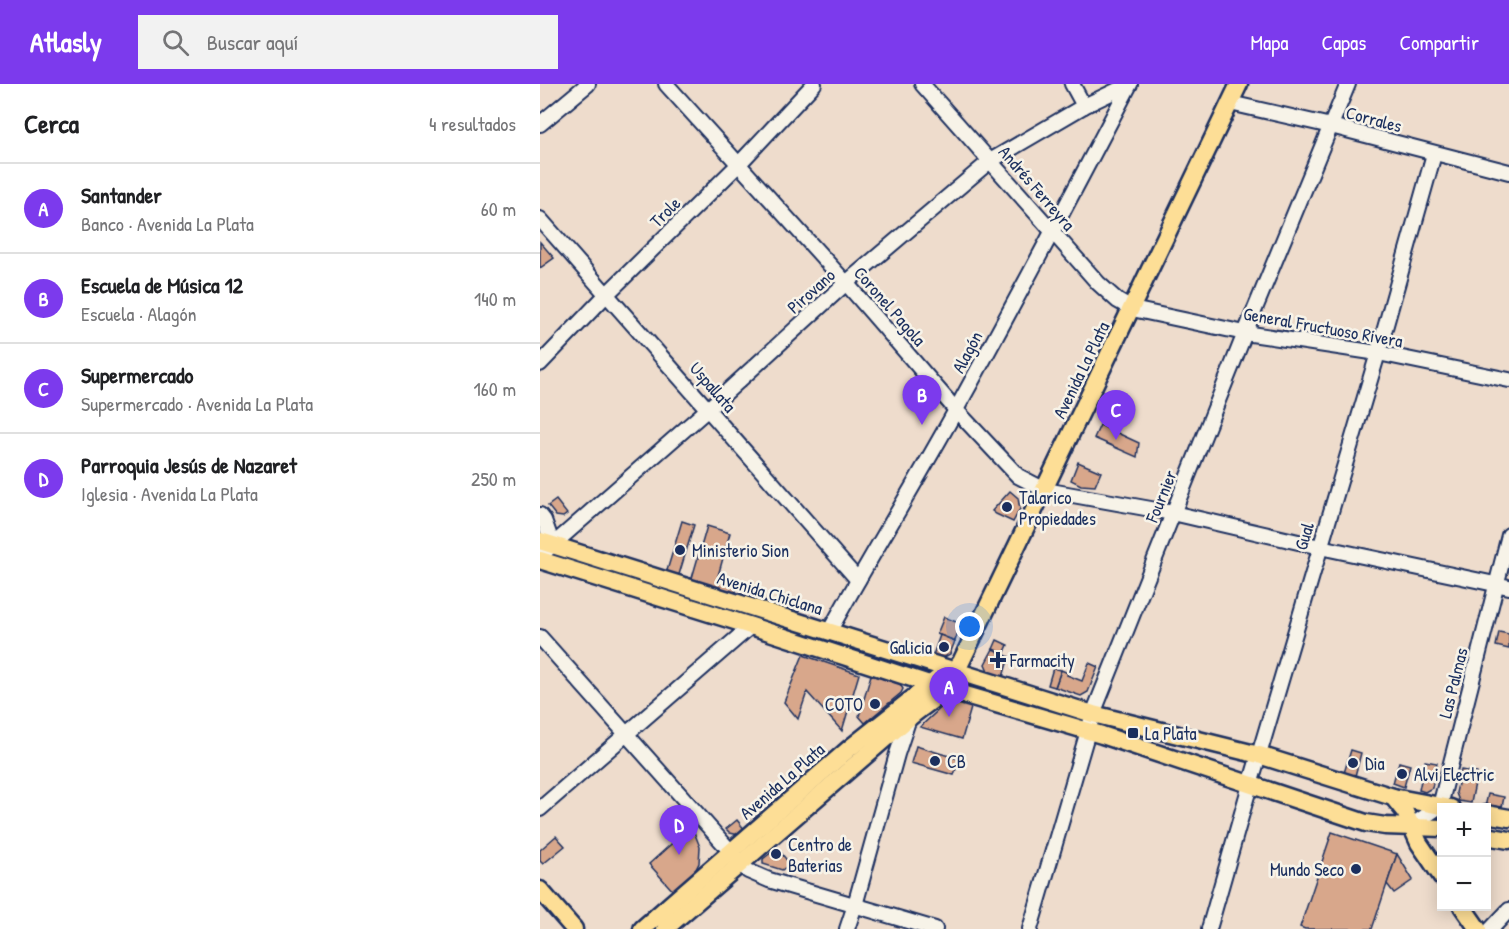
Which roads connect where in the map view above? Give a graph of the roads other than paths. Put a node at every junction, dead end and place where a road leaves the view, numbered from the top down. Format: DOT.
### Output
graph roads {
  1 [pos="588,84"];
  2 [pos="666,84"];
  3 [pos="814,84"];
  4 [pos="922,84"];
  5 [pos="1072,84"];
  6 [pos="1130,84"];
  7 [pos="1239,84"];
  8 [pos="1348,84"];
  9 [pos="1230,103"];
  10 [pos="1084,106"];
  11 [pos="540,124"];
  12 [pos="1331,126"];
  13 [pos="1434,154"];
  14 [pos="990,161"];
  15 [pos="738,165"];
  16 [pos="1509,172"];
  17 [pos="540,219"];
  18 [pos="1052,232"];
  19 [pos="846,283"];
  20 [pos="607,294"];
  21 [pos="1132,309"];
  22 [pos="1245,333"];
  23 [pos="1378,353"];
  24 [pos="540,364"];
  25 [pos="1509,380"];
  26 [pos="708,409"];
  27 [pos="956,410"];
  28 [pos="1045,490"];
  29 [pos="1173,513"];
  30 [pos="540,515"];
  31 [pos="1509,536"];
  32 [pos="1320,547"];
  33 [pos="543,551"];
  34 [pos="858,580"];
  35 [pos="1503,586"];
  36 [pos="751,626"];
  37 [pos="829,632"];
  38 [pos="540,637"];
  39 [pos="953,671"];
  40 [pos="937,686"];
  41 [pos="1093,714"];
  42 [pos="909,718"];
  43 [pos="1088,731"];
  44 [pos="626,735"];
  45 [pos="1259,755"];
  46 [pos="1250,784"];
  47 [pos="1394,797"];
  48 [pos="1447,803"];
  49 [pos="1437,805"];
  50 [pos="540,809"];
  51 [pos="1437,812"];
  52 [pos="1491,814"];
  53 [pos="1508,816"];
  54 [pos="1411,826"];
  55 [pos="1437,828"];
  56 [pos="1491,837"];
  57 [pos="1509,840"];
  58 [pos="735,857"];
  59 [pos="1437,870"];
  60 [pos="540,890"];
  61 [pos="855,905"];
  62 [pos="1509,910"];
  63 [pos="1465,911"];
  64 [pos="574,929"];
  65 [pos="642,929"];
  66 [pos="665,929"];
  67 [pos="848,929"];
  68 [pos="935,929"];
  69 [pos="1030,929"];
  70 [pos="1209,929"];
  71 [pos="1478,929"];
  72 [pos="1491,929"];
  1 -- 11 [label="street"];
  2 -- 15 [label="street, Coronel Pagola"];
  3 -- 15 [label="street, Trole"];
  4 -- 14 [label="street, Andrés Ferreyra"];
  5 -- 10 [label="street"];
  6 -- 10 [label="street, Pirovano"];
  6 -- 18 [label="street, Alagón"];
  7 -- 9 [label="main road, Avenida La Plata"];
  8 -- 12 [label="street, Fournier"];
  9 -- 12 [label="street, Corrales"];
  9 -- 21 [label="main road, Avenida La Plata"];
  10 -- 14 [label="street, Pirovano"];
  12 -- 13 [label="street, Corrales"];
  12 -- 22 [label="street, Fournier"];
  13 -- 16 [label="street, Corrales"];
  13 -- 23 [label="street, Gual"];
  14 -- 18 [label="street, Andrés Ferreyra"];
  14 -- 19 [label="street, Pirovano"];
  15 -- 19 [label="street, Coronel Pagola"];
  15 -- 20 [label="street, Trole"];
  17 -- 20 [label="street, Uspallata"];
  18 -- 21 [label="street, Andrés Ferreyra"];
  18 -- 27 [label="street, Alagón"];
  19 -- 26 [label="street, Pirovano"];
  19 -- 27 [label="street, Coronel Pagola"];
  20 -- 24 [label="street, Trole"];
  20 -- 26 [label="street, Uspallata"];
  21 -- 22 [label="street, General Fructuoso Rivera"];
  21 -- 28 [label="main road, Avenida La Plata"];
  22 -- 23 [label="street, General Fructuoso Rivera"];
  22 -- 29 [label="street, Fournier"];
  23 -- 25 [label="street, General Fructuoso Rivera"];
  23 -- 32 [label="street, Gual"];
  26 -- 33 [label="street, Pirovano"];
  26 -- 34 [label="street, Uspallata"];
  27 -- 28 [label="street, Coronel Pagola"];
  27 -- 34 [label="street, Alagón"];
  28 -- 29 [label="street, Coronel Pagola"];
  28 -- 39 [label="main road, Avenida La Plata"];
  29 -- 32 [label="street, Coronel Pagola"];
  29 -- 41 [label="street, Fournier"];
  30 -- 33 [label="street"];
  31 -- 35 [label="street, Las Palmas"];
  32 -- 35 [label="street, Coronel Pagola"];
  32 -- 45 [label="street, Gual"];
  33 -- 36 [label="main road, Avenida Chiclana"];
  33 -- 37 [label="main road, Avenida Chiclana"];
  34 -- 37 [label="street, Alagón"];
  35 -- 48 [label="street, Las Palmas"];
  36 -- 40 [label="main road, Avenida Chiclana"];
  36 -- 44 [label="street"];
  37 -- 39 [label="main road, Avenida Chiclana"];
  38 -- 44 [label="street"];
  39 -- 40 [label="main road, Avenida La Plata"];
  39 -- 41 [label="main road, Avenida Chiclana"];
  40 -- 42 [label="main road, Avenida La Plata"];
  40 -- 43 [label="main road, Avenida Chiclana"];
  40 -- 58 [label="main road, Avenida La Plata"];
  41 -- 43 [label="street, Fournier"];
  41 -- 45 [label="main road, Avenida Chiclana"];
  42 -- 58 [label="main road, Avenida La Plata"];
  42 -- 61 [label="street"];
  43 -- 46 [label="main road, Avenida Chiclana"];
  43 -- 69 [label="street, Fournier"];
  44 -- 50 [label="street"];
  44 -- 58 [label="street"];
  45 -- 46 [label="street, Gual"];
  45 -- 47 [label="main road, Avenida Chiclana"];
  46 -- 54 [label="main road, Avenida Chiclana"];
  46 -- 70 [label="street, Gual"];
  47 -- 49 [label="main road, Avenida Chiclana"];
  47 -- 54 [label="main road"];
  51 -- 54 [label="street"];
  52 -- 53 [label="main road"];
  54 -- 55 [label="main road, Avenida Chiclana"];
  54 -- 59 [label="main road"];
  56 -- 57 [label="main road"];
  58 -- 61 [label="street"];
  58 -- 65 [label="main road, Avenida La Plata"];
  58 -- 66 [label="main road, Avenida La Plata"];
  60 -- 64 [label="main road"];
  61 -- 67 [label="street"];
  61 -- 68 [label="street"];
  62 -- 72 [label="street"];
  63 -- 71 [label="main road"];
}
